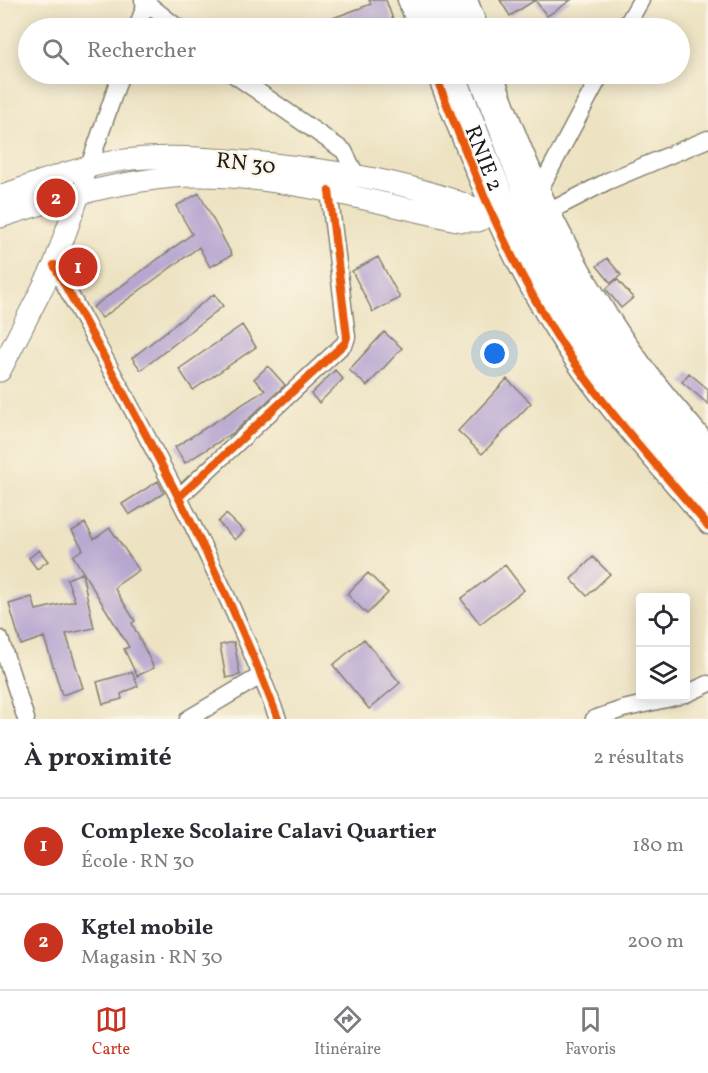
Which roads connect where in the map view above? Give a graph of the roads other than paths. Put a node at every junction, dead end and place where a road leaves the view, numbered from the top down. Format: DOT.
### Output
graph roads {
  1 [pos="406,0"];
  2 [pos="423,0"];
  3 [pos="451,0"];
  4 [pos="469,0"];
  5 [pos="640,0"];
  6 [pos="145,1"];
  7 [pos="140,18"];
  8 [pos="166,18"];
  9 [pos="413,18"];
  10 [pos="431,18"];
  11 [pos="458,18"];
  12 [pos="476,18"];
  13 [pos="630,18"];
  14 [pos="118,84"];
  15 [pos="247,84"];
  16 [pos="440,84"];
  17 [pos="455,84"];
  18 [pos="486,84"];
  19 [pos="498,84"];
  20 [pos="595,84"];
  21 [pos="708,139"];
  22 [pos="89,167"];
  23 [pos="356,175"];
  24 [pos="329,191"];
  25 [pos="535,191"];
  26 [pos="79,195"];
  27 [pos="0,196"];
  28 [pos="552,210"];
  29 [pos="499,212"];
  30 [pos="0,217"];
  31 [pos="54,265"];
  32 [pos="0,371"];
  33 [pos="708,443"];
  34 [pos="708,470"];
  35 [pos="180,497"];
  36 [pos="708,503"];
  37 [pos="708,526"];
  38 [pos="0,639"];
  39 [pos="262,675"];
  40 [pos="706,689"];
  41 [pos="690,693"];
  42 [pos="657,701"];
  43 [pos="26,719"];
  44 [pos="188,719"];
  45 [pos="278,719"];
  46 [pos="594,719"];
  1 -- 9 [label="street"];
  2 -- 10 [label="highway"];
  3 -- 11 [label="highway"];
  4 -- 12 [label="street"];
  5 -- 13 [label="street"];
  6 -- 7 [label="street"];
  6 -- 8 [label="street"];
  14 -- 22 [label="street"];
  15 -- 23 [label="street"];
  16 -- 29 [label="street"];
  17 -- 29 [label="highway, RNIE 2 / RNIE 2"];
  18 -- 25 [label="highway, RNIE 2 / RNIE 2"];
  19 -- 25 [label="street"];
  20 -- 25 [label="street"];
  21 -- 28 [label="street"];
  22 -- 23 [label="main road, RN 30 / RN 30"];
  22 -- 26 [label="street"];
  22 -- 27 [label="main road, RN 30 / RN 30"];
  23 -- 29 [label="main road, RN 30 / RN 30"];
  24 -- 26 [label="main road, RN 30"];
  24 -- 29 [label="main road, RN 30"];
  24 -- 35 [label="street"];
  25 -- 28 [label="street"];
  25 -- 29 [label="main road"];
  25 -- 34 [label="highway, RNIE 2 / RNIE 2"];
  26 -- 30 [label="main road, RN 30"];
  26 -- 31 [label="main road"];
  28 -- 33 [label="street"];
  29 -- 36 [label="highway, RNIE 2 / RNIE 2"];
  29 -- 37 [label="street"];
  31 -- 32 [label="main road"];
  31 -- 35 [label="street"];
  35 -- 39 [label="street"];
  38 -- 43 [label="street"];
  39 -- 44 [label="street"];
  39 -- 45 [label="street"];
  40 -- 41 [label="street"];
  42 -- 46 [label="street"];
}
